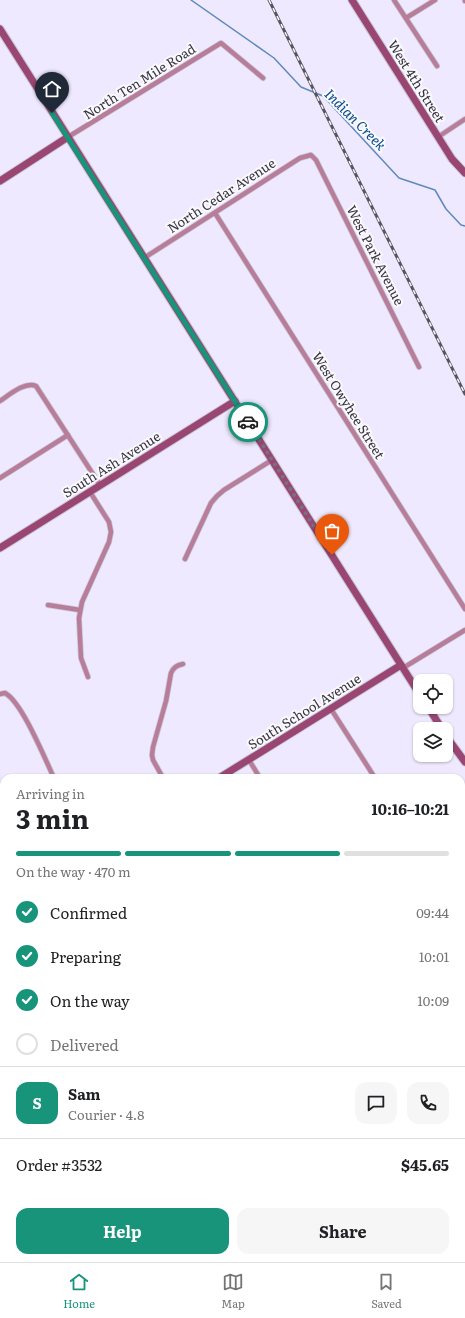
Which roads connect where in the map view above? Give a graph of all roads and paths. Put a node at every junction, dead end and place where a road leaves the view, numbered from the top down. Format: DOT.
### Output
graph roads {
  1 [pos="352,0"];
  2 [pos="394,0"];
  3 [pos="434,0"];
  4 [pos="406,18"];
  5 [pos="0,30"];
  6 [pos="437,66"];
  7 [pos="263,78"];
  8 [pos="465,119"];
  9 [pos="68,137"];
  10 [pos="438,137"];
  11 [pos="311,155"];
  12 [pos="465,173"];
  13 [pos="0,181"];
  14 [pos="214,213"];
  15 [pos="144,258"];
  16 [pos="419,367"];
  17 [pos="0,401"];
  18 [pos="235,401"];
  19 [pos="68,435"];
  20 [pos="272,460"];
  21 [pos="0,478"];
  22 [pos="100,485"];
  23 [pos="90,492"];
  24 [pos="0,548"];
  25 [pos="185,559"];
  26 [pos="48,605"];
  27 [pos="465,609"];
  28 [pos="80,610"];
  29 [pos="465,630"];
  30 [pos="183,664"];
  31 [pos="402,666"];
  32 [pos="88,677"];
  33 [pos="413,684"];
  34 [pos="3,694"];
  35 [pos="331,708"];
  36 [pos="453,746"];
  37 [pos="249,760"];
  38 [pos="465,762"];
  39 [pos="52,774"];
  40 [pos="161,774"];
  41 [pos="226,774"];
  42 [pos="258,774"];
  43 [pos="372,774"];
  1 -- 10 [label="main road, West 4th Street"];
  2 -- 4 [label="street"];
  3 -- 4 [label="street"];
  4 -- 6 [label="street"];
  5 -- 9 [label="main road"];
  7 -- 9 [label="street, North Ten Mile Road"];
  8 -- 10 [label="street"];
  9 -- 13 [label="main road"];
  9 -- 15 [label="main road"];
  10 -- 12 [label="main road, West 4th Street"];
  11 -- 14 [label="street, North Cedar Avenue"];
  11 -- 16 [label="street, West Park Avenue"];
  14 -- 15 [label="street, North Cedar Avenue"];
  14 -- 27 [label="street, West Owyhee Street"];
  15 -- 18 [label="main road"];
  17 -- 19 [label="street"];
  18 -- 20 [label="main road"];
  18 -- 22 [label="main road, South Ash Avenue"];
  19 -- 21 [label="street"];
  19 -- 22 [label="street"];
  20 -- 25 [label="street"];
  20 -- 31 [label="main road"];
  22 -- 23 [label="main road, South Ash Avenue"];
  23 -- 24 [label="main road, South Ash Avenue"];
  23 -- 28 [label="street"];
  26 -- 28 [label="street"];
  28 -- 32 [label="street"];
  29 -- 31 [label="street"];
  30 -- 40 [label="street"];
  31 -- 33 [label="main road"];
  31 -- 35 [label="main road, South School Avenue"];
  34 -- 39 [label="street"];
  35 -- 37 [label="main road, South School Avenue"];
  35 -- 43 [label="street"];
  36 -- 38 [label="main road"];
  37 -- 41 [label="main road, South School Avenue"];
  37 -- 42 [label="street"];
}
